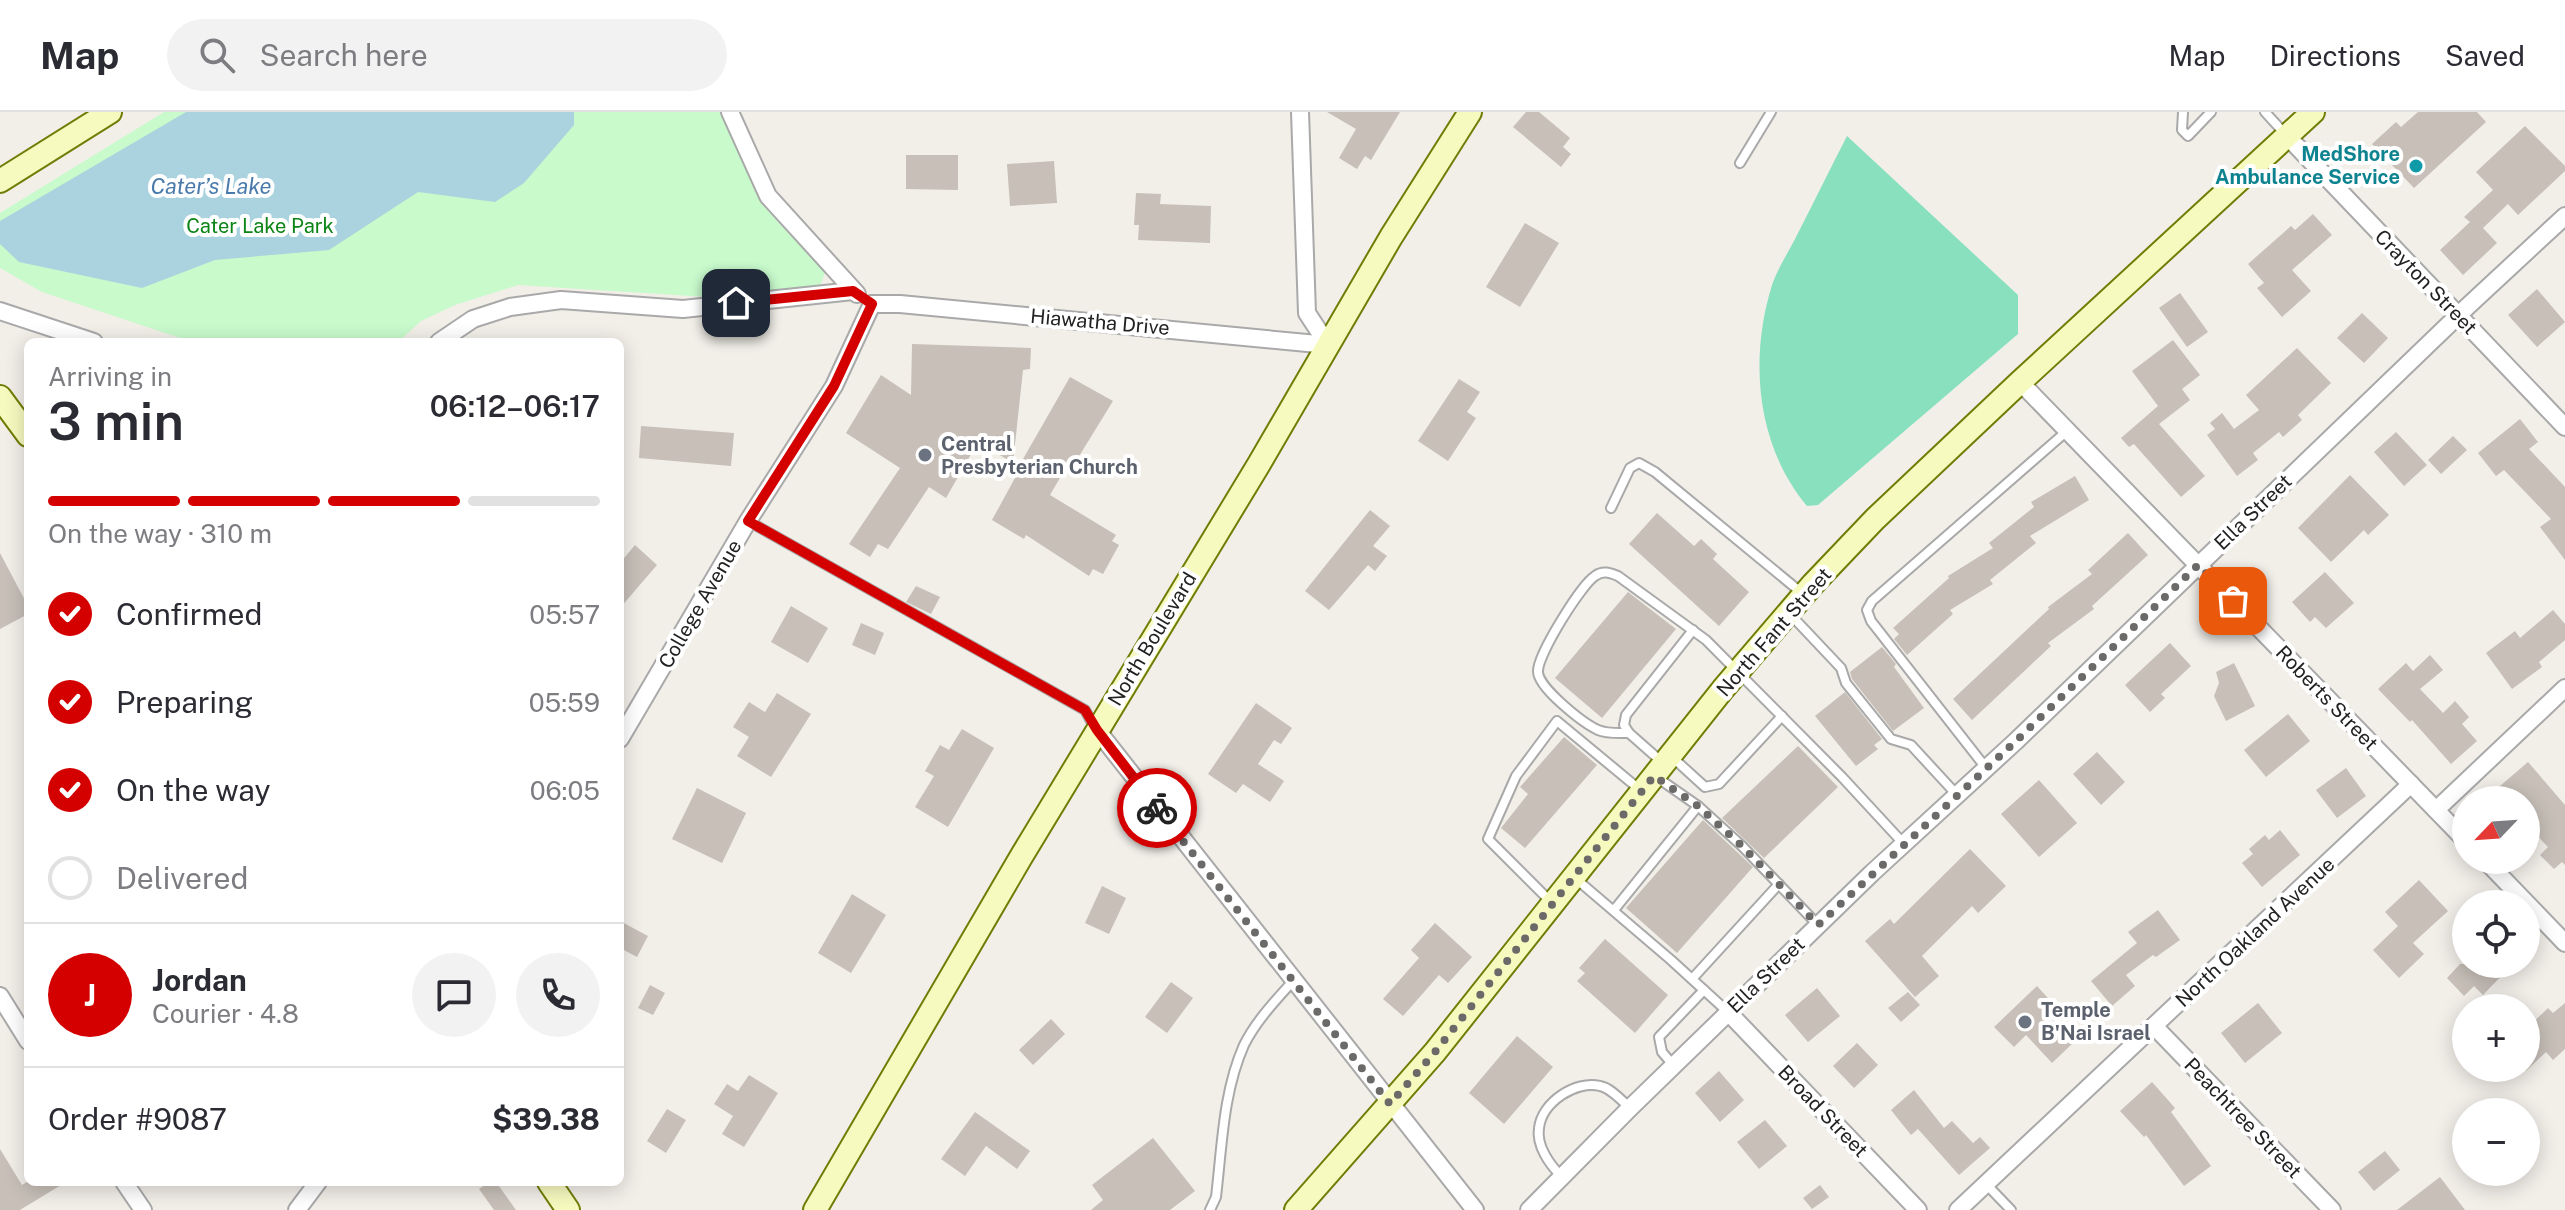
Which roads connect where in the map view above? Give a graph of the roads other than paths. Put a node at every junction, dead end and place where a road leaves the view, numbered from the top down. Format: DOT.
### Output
graph roads {
  1 [pos="110,112"];
  2 [pos="730,112"];
  3 [pos="1300,112"];
  4 [pos="1470,112"];
  5 [pos="1771,112"];
  6 [pos="2183,112"];
  7 [pos="2211,112"];
  8 [pos="2265,112"];
  9 [pos="2313,112"];
  10 [pos="2287,136"];
  11 [pos="1740,163"];
  12 [pos="0,181"];
  13 [pos="2565,216"];
  14 [pos="853,291"];
  15 [pos="872,304"];
  16 [pos="0,311"];
  17 [pos="2458,315"];
  18 [pos="82,338"];
  19 [pos="445,338"];
  20 [pos="1328,345"];
  21 [pos="2020,382"];
  22 [pos="0,397"];
  23 [pos="2565,427"];
  24 [pos="24,430"];
  25 [pos="2067,431"];
  26 [pos="1611,508"];
  27 [pos="748,521"];
  28 [pos="2198,565"];
  29 [pos="1804,595"];
  30 [pos="1789,612"];
  31 [pos="1693,630"];
  32 [pos="1737,672"];
  33 [pos="2565,688"];
  34 [pos="1782,716"];
  35 [pos="1097,730"];
  36 [pos="624,732"];
  37 [pos="1629,733"];
  38 [pos="1986,768"];
  39 [pos="1657,771"];
  40 [pos="2411,784"];
  41 [pos="1957,795"];
  42 [pos="1698,806"];
  43 [pos="2436,810"];
  44 [pos="2452,827"];
  45 [pos="1904,844"];
  46 [pos="2498,874"];
  47 [pos="1574,878"];
  48 [pos="1779,884"];
  49 [pos="1553,904"];
  50 [pos="1614,910"];
  51 [pos="1818,925"];
  52 [pos="2565,943"];
  53 [pos="1692,979"];
  54 [pos="1293,981"];
  55 [pos="1704,990"];
  56 [pos="0,996"];
  57 [pos="1728,1012"];
  58 [pos="2154,1026"];
  59 [pos="24,1035"];
  60 [pos="1674,1066"];
  61 [pos="1390,1104"];
  62 [pos="1630,1108"];
  63 [pos="1562,1177"];
  64 [pos="1985,1183"];
  65 [pos="127,1186"];
  66 [pos="315,1186"];
  67 [pos="552,1186"];
  68 [pos="143,1210"];
  69 [pos="297,1210"];
  70 [pos="568,1210"];
  71 [pos="815,1210"];
  72 [pos="1210,1210"];
  73 [pos="1296,1210"];
  74 [pos="1475,1210"];
  75 [pos="1529,1210"];
  76 [pos="1918,1210"];
  77 [pos="1958,1210"];
  78 [pos="2011,1210"];
  79 [pos="2332,1210"];
  1 -- 12 [label="main road"];
  2 -- 14 [label="street"];
  3 -- 20 [label="street"];
  4 -- 20 [label="main road, North Boulevard"];
  5 -- 11 [label="lane"];
  6 -- 7 [label="lane"];
  8 -- 10 [label="lane"];
  9 -- 10 [label="main road, North Fant Street"];
  10 -- 17 [label="street, Crayton Street"];
  10 -- 21 [label="main road, North Fant Street"];
  13 -- 17 [label="street, Ella Street"];
  14 -- 15 [label="street"];
  14 -- 19 [label="street"];
  15 -- 20 [label="street, Hiawatha Drive"];
  15 -- 27 [label="street, College Avenue"];
  16 -- 18 [label="street"];
  17 -- 23 [label="street, Crayton Street"];
  17 -- 28 [label="street, Ella Street"];
  20 -- 35 [label="main road, North Boulevard"];
  21 -- 25 [label="street, Roberts Street"];
  21 -- 29 [label="main road, North Fant Street"];
  22 -- 24 [label="main road"];
  25 -- 28 [label="street, Roberts Street"];
  25 -- 38 [label="lane"];
  26 -- 29 [label="lane"];
  27 -- 35 [label="lane"];
  27 -- 36 [label="street, College Avenue"];
  28 -- 38 [label="street, Ella Street"];
  28 -- 40 [label="street, Roberts Street"];
  29 -- 30 [label="main road, North Fant Street"];
  30 -- 32 [label="main road, North Fant Street"];
  30 -- 41 [label="lane"];
  31 -- 32 [label="lane"];
  31 -- 37 [label="lane"];
  31 -- 37 [label="lane"];
  32 -- 34 [label="lane"];
  32 -- 39 [label="main road, North Fant Street"];
  33 -- 43 [label="street"];
  34 -- 39 [label="lane"];
  34 -- 45 [label="lane"];
  35 -- 54 [label="street"];
  35 -- 71 [label="main road, North Boulevard"];
  37 -- 39 [label="lane"];
  38 -- 41 [label="street, Ella Street"];
  39 -- 42 [label="lane"];
  39 -- 47 [label="main road, North Fant Street"];
  39 -- 49 [label="lane"];
  40 -- 43 [label="street, Roberts Street"];
  40 -- 58 [label="street, North Oakland Avenue"];
  41 -- 45 [label="street, Ella Street"];
  42 -- 48 [label="lane"];
  42 -- 50 [label="lane"];
  43 -- 44 [label="street, Roberts Street"];
  45 -- 51 [label="street, Ella Street"];
  46 -- 52 [label="street"];
  47 -- 49 [label="main road, North Fant Street"];
  47 -- 50 [label="lane"];
  48 -- 51 [label="lane"];
  48 -- 53 [label="lane"];
  49 -- 61 [label="main road, North Fant Street"];
  50 -- 53 [label="lane"];
  51 -- 57 [label="street, Ella Street"];
  53 -- 55 [label="lane"];
  54 -- 61 [label="street"];
  54 -- 72 [label="lane"];
  55 -- 57 [label="lane"];
  55 -- 60 [label="lane"];
  56 -- 59 [label="street"];
  57 -- 60 [label="street, Ella Street"];
  57 -- 76 [label="street, Broad Street"];
  58 -- 64 [label="street, North Oakland Avenue"];
  58 -- 79 [label="street, Peachtree Street"];
  60 -- 62 [label="street, Ella Street"];
  61 -- 73 [label="main road, North Fant Street"];
  61 -- 74 [label="street"];
  62 -- 63 [label="street, Ella Street"];
  62 -- 63 [label="lane"];
  63 -- 75 [label="street, Ella Street"];
  64 -- 77 [label="street, North Oakland Avenue"];
  64 -- 78 [label="lane"];
  65 -- 68 [label="street"];
  66 -- 69 [label="street"];
  67 -- 70 [label="main road"];
}
